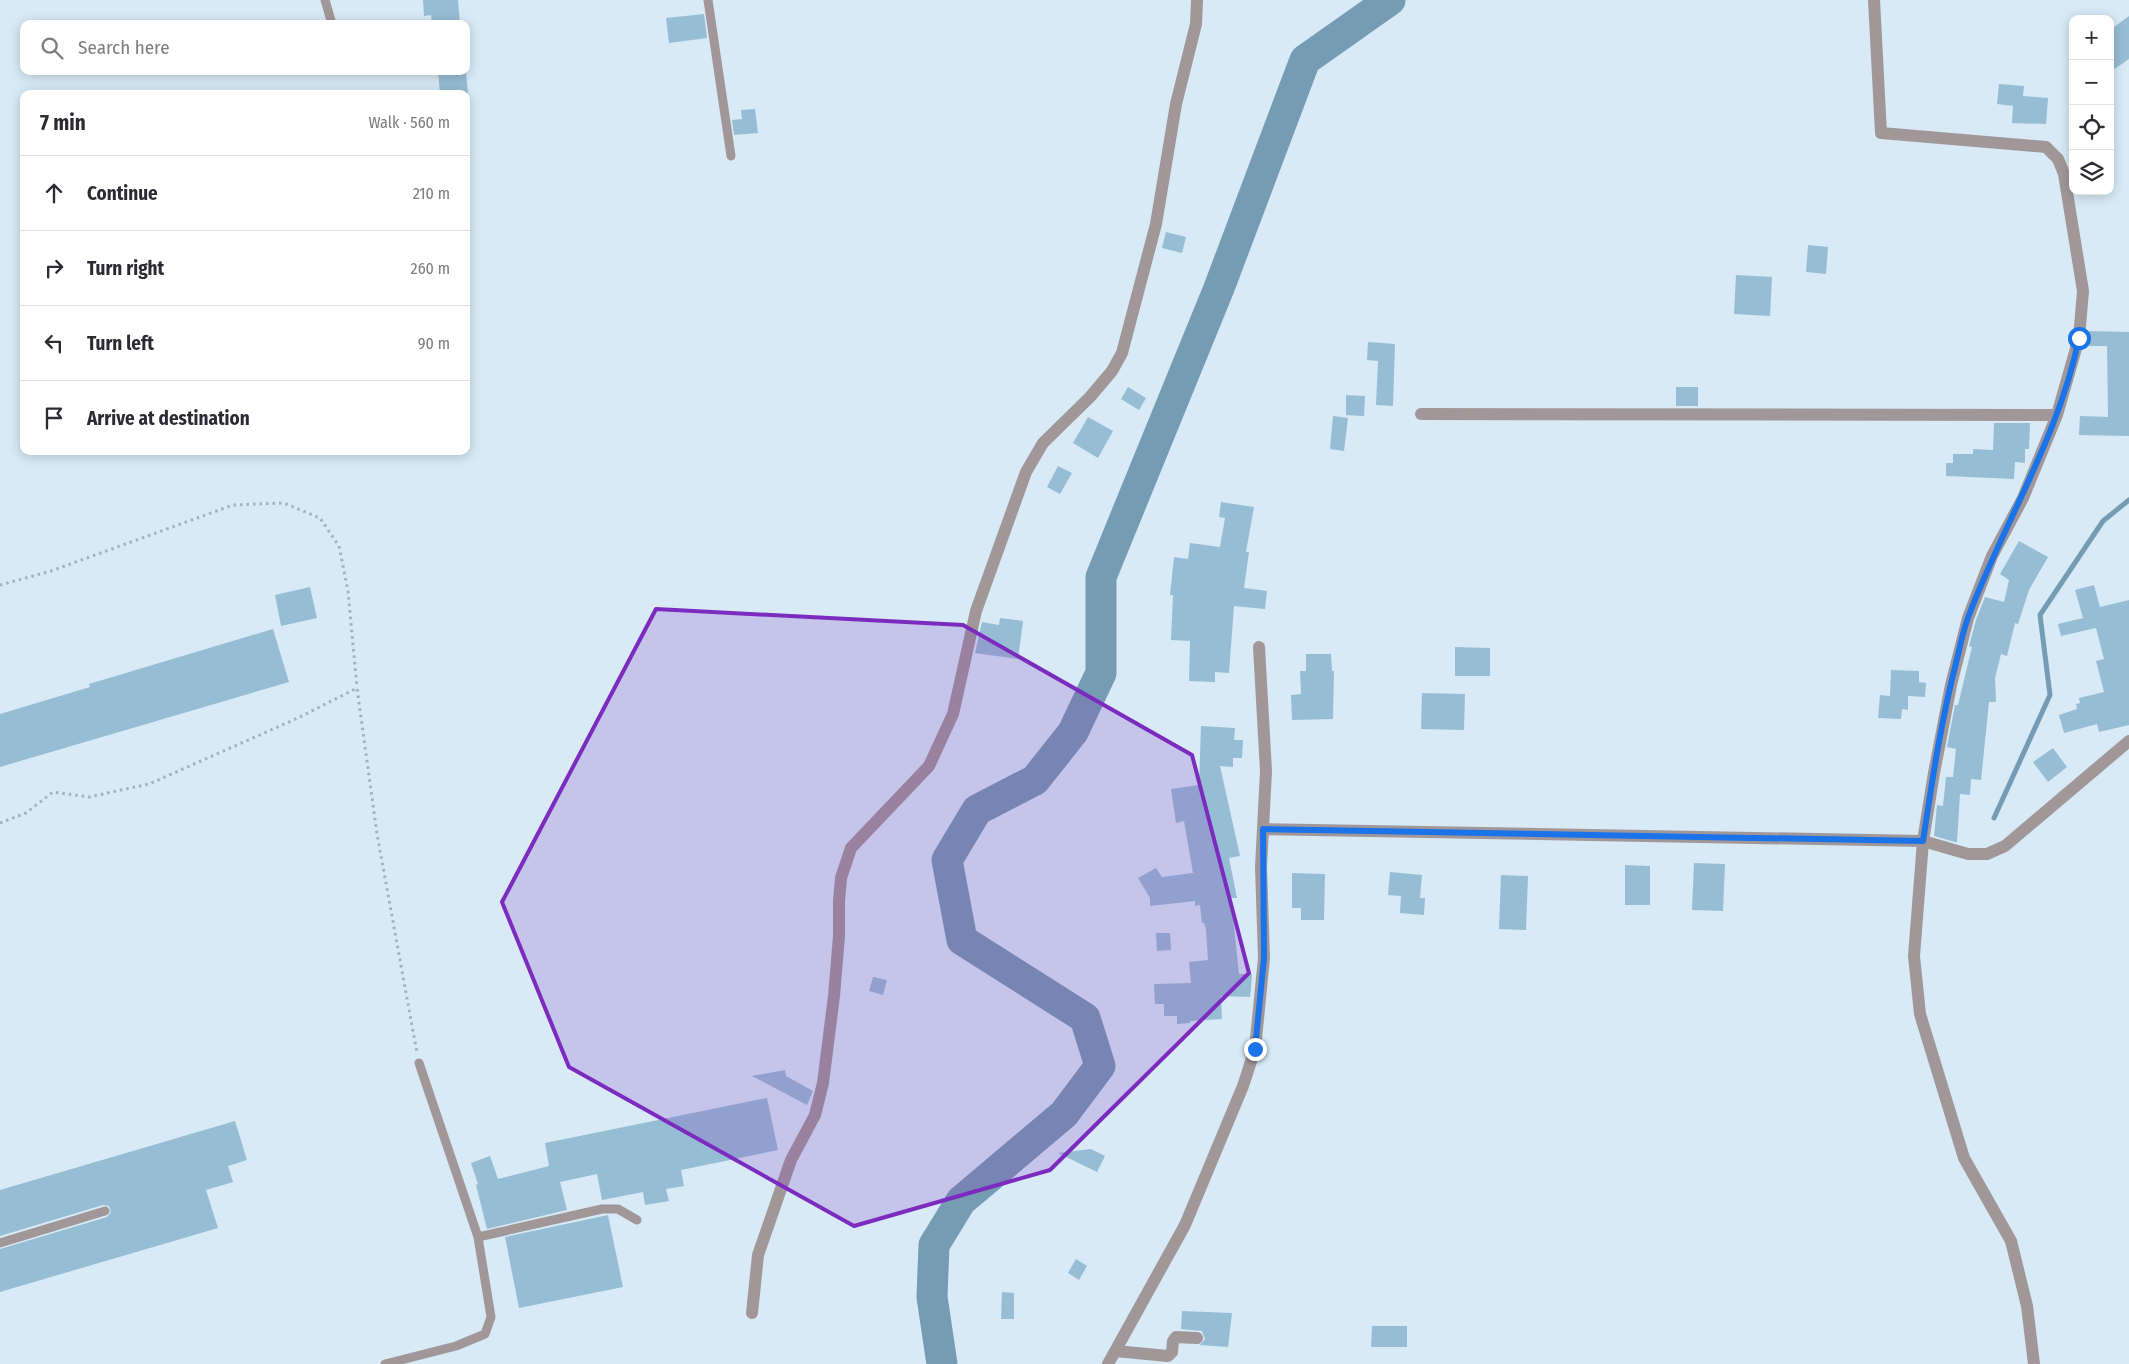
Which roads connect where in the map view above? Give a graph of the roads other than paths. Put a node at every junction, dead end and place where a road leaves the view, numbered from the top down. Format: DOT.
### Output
graph roads {
  1 [pos="325,0"];
  2 [pos="708,0"];
  3 [pos="1197,0"];
  4 [pos="1874,0"];
  5 [pos="331,20"];
  6 [pos="731,156"];
  7 [pos="1421,414"];
  8 [pos="2057,415"];
  9 [pos="1259,647"];
  10 [pos="2129,741"];
  11 [pos="1263,829"];
  12 [pos="1923,841"];
  13 [pos="419,1063"];
  14 [pos="105,1211"];
  15 [pos="637,1220"];
  16 [pos="478,1237"];
  17 [pos="0,1243"];
  18 [pos="752,1313"];
  19 [pos="1197,1338"];
  20 [pos="1115,1351"];
  21 [pos="385,1364"];
  22 [pos="1108,1364"];
  23 [pos="2034,1364"];
  1 -- 5 [label="lane"];
  2 -- 6 [label="lane"];
  3 -- 18 [label="street"];
  4 -- 8 [label="street"];
  7 -- 8 [label="street"];
  8 -- 12 [label="street"];
  9 -- 11 [label="street"];
  10 -- 12 [label="street"];
  11 -- 12 [label="street"];
  11 -- 20 [label="street"];
  12 -- 23 [label="street"];
  13 -- 16 [label="lane"];
  14 -- 17 [label="lane"];
  15 -- 16 [label="lane"];
  16 -- 21 [label="lane"];
  19 -- 20 [label="street"];
  20 -- 22 [label="street"];
}
